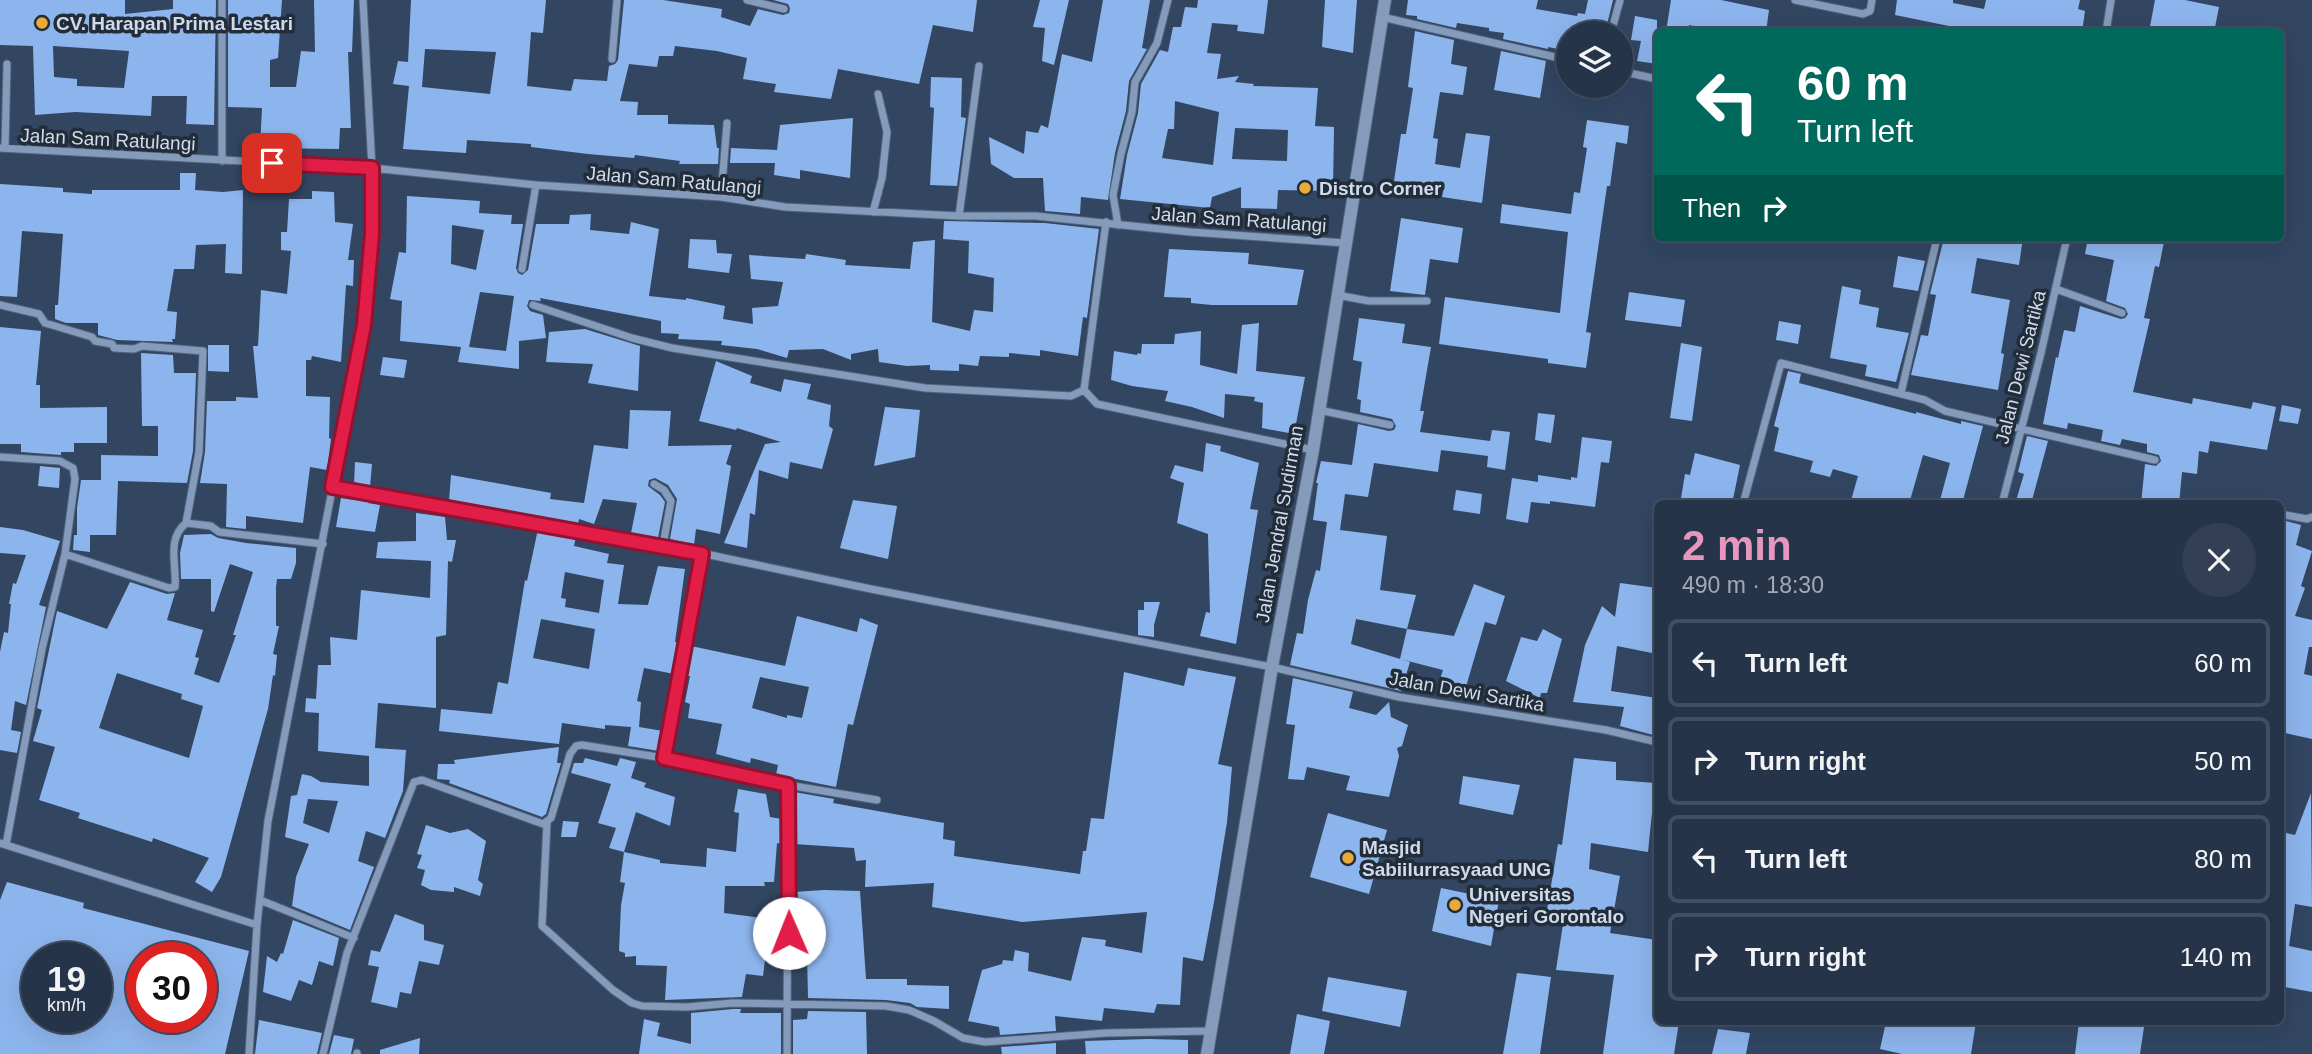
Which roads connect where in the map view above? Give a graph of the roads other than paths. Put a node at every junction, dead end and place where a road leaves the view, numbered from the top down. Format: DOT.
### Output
graph roads {
  1 [pos="222,0"];
  2 [pos="363,0"];
  3 [pos="617,0"];
  4 [pos="747,0"];
  5 [pos="1168,0"];
  6 [pos="1385,0"];
  7 [pos="1620,0"];
  8 [pos="1795,0"];
  9 [pos="1872,0"];
  10 [pos="2111,0"];
  11 [pos="784,9"];
  12 [pos="1382,17"];
  13 [pos="1614,21"];
  14 [pos="2107,28"];
  15 [pos="1556,57"];
  16 [pos="612,59"];
  17 [pos="7,64"];
  18 [pos="979,66"];
  19 [pos="1633,74"];
  20 [pos="1654,78"];
  21 [pos="878,94"];
  22 [pos="727,122"];
  23 [pos="2,148"];
  24 [pos="222,161"];
  25 [pos="372,168"];
  26 [pos="536,185"];
  27 [pos="721,197"];
  28 [pos="873,212"];
  29 [pos="959,216"];
  30 [pos="1107,222"];
  31 [pos="1118,225"];
  32 [pos="1936,242"];
  33 [pos="2066,242"];
  34 [pos="1345,243"];
  35 [pos="522,269"];
  36 [pos="2056,289"];
  37 [pos="1336,295"];
  38 [pos="1427,302"];
  39 [pos="0,305"];
  40 [pos="533,305"];
  41 [pos="2122,313"];
  42 [pos="1084,390"];
  43 [pos="1901,393"];
  44 [pos="1319,410"];
  45 [pos="1390,425"];
  46 [pos="2021,428"];
  47 [pos="1313,450"];
  48 [pos="0,457"];
  49 [pos="2155,460"];
  50 [pos="654,484"];
  51 [pos="332,487"];
  52 [pos="1744,500"];
  53 [pos="2003,500"];
  54 [pos="2284,515"];
  55 [pos="2312,517"];
  56 [pos="186,523"];
  57 [pos="323,544"];
  58 [pos="663,545"];
  59 [pos="65,554"];
  60 [pos="702,554"];
  61 [pos="1272,667"];
  62 [pos="1654,742"];
  63 [pos="664,758"];
  64 [pos="788,785"];
  65 [pos="877,800"];
  66 [pos="547,823"];
  67 [pos="3,844"];
  68 [pos="260,901"];
  69 [pos="257,925"];
  70 [pos="354,938"];
  71 [pos="787,1003"];
  72 [pos="1210,1031"];
  73 [pos="249,1054"];
  74 [pos="323,1054"];
  75 [pos="787,1054"];
  76 [pos="1207,1054"];
  1 -- 24 [label="street"];
  2 -- 25 [label="street"];
  3 -- 16 [label="street"];
  4 -- 11 [label="street"];
  5 -- 31 [label="street"];
  6 -- 12 [label="street, Jalan Jendral Sudirman"];
  7 -- 13 [label="street"];
  8 -- 9 [label="street"];
  10 -- 14 [label="street"];
  12 -- 15 [label="street"];
  12 -- 34 [label="street, Jalan Jendral Sudirman"];
  17 -- 23 [label="street"];
  18 -- 29 [label="street"];
  19 -- 20 [label="street"];
  21 -- 28 [label="street"];
  22 -- 27 [label="street"];
  23 -- 24 [label="street, Jalan Sam Ratulangi"];
  24 -- 25 [label="street, Jalan Sam Ratulangi"];
  25 -- 26 [label="street, Jalan Sam Ratulangi"];
  25 -- 51 [label="street"];
  26 -- 27 [label="street, Jalan Sam Ratulangi"];
  26 -- 35 [label="street"];
  27 -- 28 [label="street, Jalan Sam Ratulangi"];
  28 -- 29 [label="street, Jalan Sam Ratulangi"];
  29 -- 30 [label="street, Jalan Sam Ratulangi"];
  30 -- 31 [label="street, Jalan Sam Ratulangi"];
  30 -- 42 [label="street"];
  31 -- 34 [label="street, Jalan Sam Ratulangi"];
  32 -- 43 [label="street"];
  33 -- 36 [label="street, Jalan Dewi Sartika"];
  34 -- 37 [label="street, Jalan Jendral Sudirman"];
  36 -- 41 [label="street"];
  36 -- 46 [label="street, Jalan Dewi Sartika"];
  37 -- 38 [label="street"];
  37 -- 44 [label="street, Jalan Jendral Sudirman"];
  39 -- 56 [label="street"];
  40 -- 42 [label="street"];
  42 -- 47 [label="street"];
  43 -- 46 [label="street"];
  43 -- 52 [label="street"];
  44 -- 45 [label="street"];
  44 -- 47 [label="street, Jalan Jendral Sudirman"];
  46 -- 49 [label="street"];
  46 -- 53 [label="street, Jalan Dewi Sartika"];
  47 -- 61 [label="street, Jalan Jendral Sudirman"];
  48 -- 59 [label="street"];
  50 -- 58 [label="street"];
  51 -- 57 [label="street"];
  51 -- 58 [label="street, Jalan Dewi Sartika"];
  54 -- 55 [label="street"];
  56 -- 57 [label="street"];
  56 -- 59 [label="street"];
  57 -- 68 [label="street"];
  58 -- 60 [label="street, Jalan Dewi Sartika"];
  59 -- 67 [label="street"];
  60 -- 61 [label="street, Jalan Dewi Sartika"];
  60 -- 63 [label="street"];
  61 -- 62 [label="street, Jalan Dewi Sartika"];
  61 -- 72 [label="street, Jalan Jendral Sudirman"];
  63 -- 64 [label="street"];
  63 -- 66 [label="street"];
  64 -- 65 [label="street"];
  64 -- 71 [label="street"];
  66 -- 70 [label="street"];
  66 -- 71 [label="street"];
  67 -- 69 [label="street"];
  68 -- 69 [label="street"];
  68 -- 70 [label="street"];
  69 -- 73 [label="street"];
  70 -- 74 [label="street"];
  71 -- 72 [label="street"];
  71 -- 75 [label="street"];
  72 -- 76 [label="street, Jalan Jendral Sudirman"];
}
